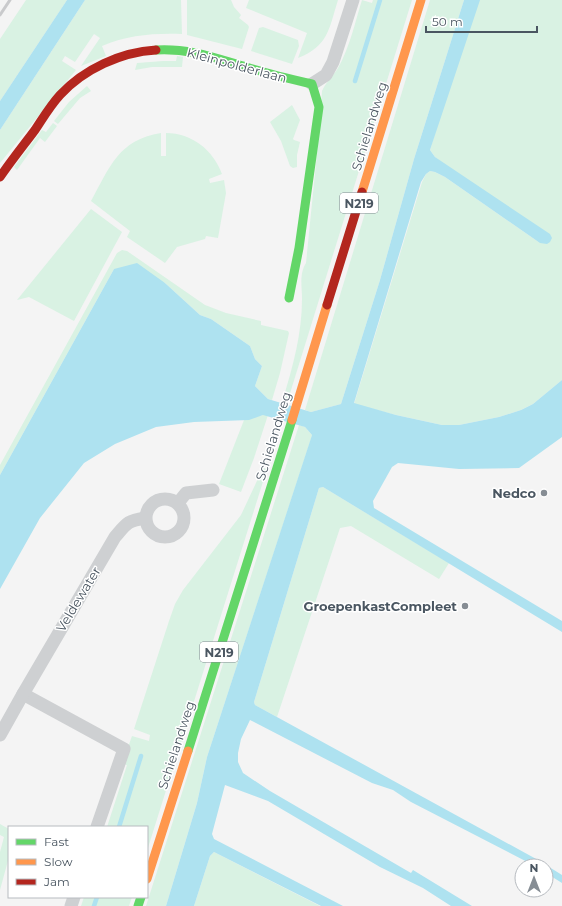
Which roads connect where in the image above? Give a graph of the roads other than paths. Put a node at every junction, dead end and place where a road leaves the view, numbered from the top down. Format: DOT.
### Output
graph roads {
  1 [pos="353,0"];
  2 [pos="421,0"];
  3 [pos="312,84"];
  4 [pos="0,177"];
  5 [pos="289,298"];
  6 [pos="213,490"];
  7 [pos="178,503"];
  8 [pos="145,518"];
  9 [pos="23,694"];
  10 [pos="0,735"];
  11 [pos="97,826"];
  12 [pos="148,876"];
  1 -- 3 [label="street"];
  2 -- 12 [label="main road, Schielandweg / N219"];
  3 -- 4 [label="main road, Kleinpolderlaan"];
  3 -- 5 [label="main road"];
  6 -- 7 [label="street"];
  7 -- 8 [label="street"];
  7 -- 8 [label="street"];
  8 -- 9 [label="street, Veldewater"];
  9 -- 10 [label="street, Veldewater"];
  9 -- 11 [label="street"];
}
